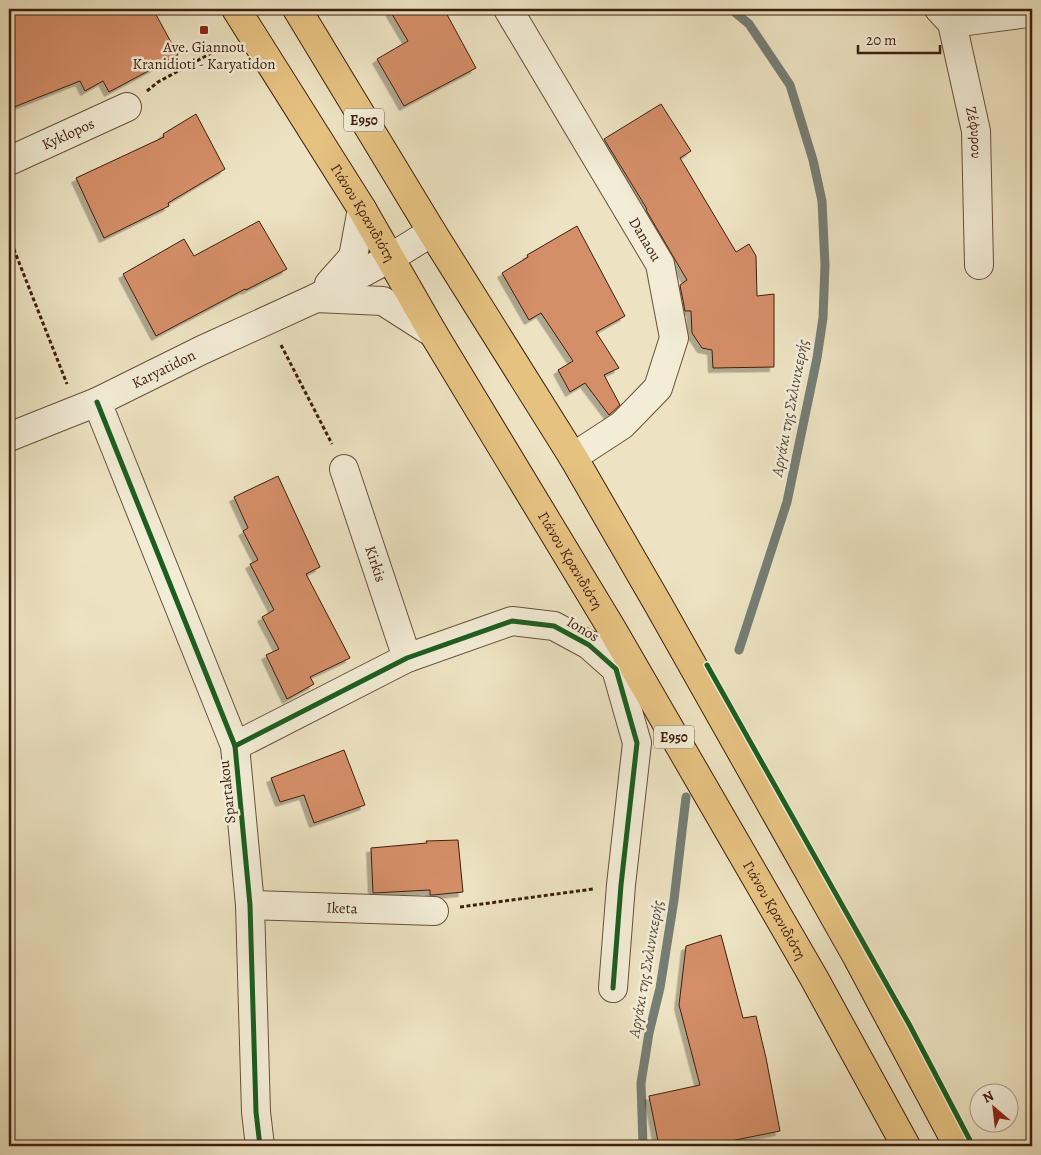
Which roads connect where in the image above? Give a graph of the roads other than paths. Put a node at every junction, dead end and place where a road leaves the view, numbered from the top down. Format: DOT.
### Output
graph roads {
  1 [pos="236,9"];
  2 [pos="297,9"];
  3 [pos="508,9"];
  4 [pos="1032,14"];
  5 [pos="945,16"];
  6 [pos="127,107"];
  7 [pos="9,161"];
  8 [pos="362,209"];
  9 [pos="432,232"];
  10 [pos="390,258"];
  11 [pos="979,265"];
  12 [pos="316,298"];
  13 [pos="433,333"];
  14 [pos="87,406"];
  15 [pos="9,436"];
  16 [pos="573,457"];
  17 [pos="344,469"];
  18 [pos="407,658"];
  19 [pos="235,746"];
  20 [pos="250,905"];
  21 [pos="434,911"];
  22 [pos="614,988"];
  23 [pos="260,1146"];
  24 [pos="906,1146"];
  25 [pos="958,1146"];
  1 -- 8 [label="main road, Γιάνου Κρανιδιότη / E950"];
  2 -- 9 [label="main road, E950"];
  3 -- 16 [label="street, Danaou"];
  4 -- 5 [label="street"];
  5 -- 11 [label="street, Ζέφυρου"];
  6 -- 7 [label="street, Kyklopos"];
  8 -- 10 [label="main road, Γιάνου Κρανιδιότη / E950"];
  8 -- 12 [label="street, Karyatidon"];
  9 -- 10 [label="street, Karyatidon"];
  9 -- 16 [label="main road, E950"];
  10 -- 12 [label="street, Karyatidon"];
  10 -- 13 [label="main road, Γιάνου Κρανιδιότη / E950"];
  12 -- 13 [label="street, Karyatidon"];
  12 -- 14 [label="street, Karyatidon"];
  13 -- 24 [label="main road, Γιάνου Κρανιδιότη / E950"];
  14 -- 15 [label="street, Karyatidon"];
  14 -- 19 [label="street, Spartakou"];
  16 -- 25 [label="main road, E950"];
  17 -- 18 [label="street, Kirkis"];
  18 -- 19 [label="street, Ionos"];
  18 -- 22 [label="street, Ionos"];
  19 -- 20 [label="street, Spartakou"];
  20 -- 21 [label="street, Iketa"];
  20 -- 23 [label="street, Spartakou"];
}
